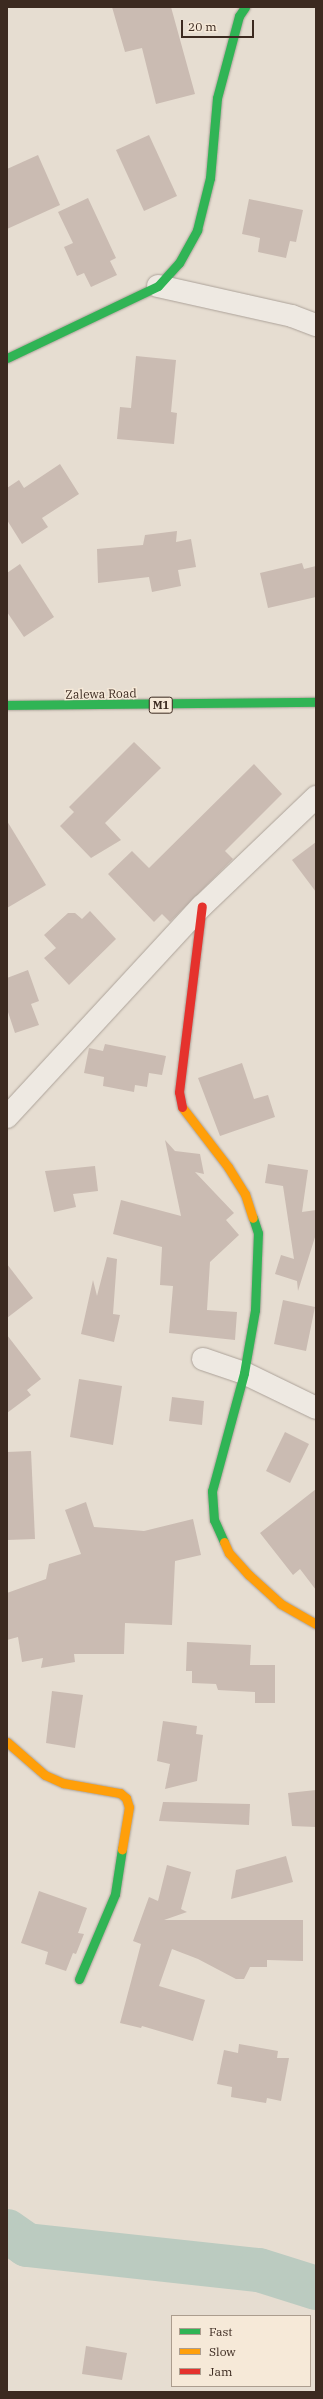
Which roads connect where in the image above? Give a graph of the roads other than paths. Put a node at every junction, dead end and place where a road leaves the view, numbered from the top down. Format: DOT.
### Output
graph roads {
  1 [pos="245,7"];
  2 [pos="158,286"];
  3 [pos="316,325"];
  4 [pos="7,358"];
  5 [pos="316,702"];
  6 [pos="7,705"];
  7 [pos="316,797"];
  8 [pos="202,906"];
  9 [pos="7,1117"];
  10 [pos="203,1359"];
  11 [pos="244,1373"];
  12 [pos="316,1408"];
  13 [pos="316,1624"];
  14 [pos="7,1742"];
  15 [pos="79,1978"];
  1 -- 2 [label="main road"];
  2 -- 3 [label="street"];
  2 -- 4 [label="main road"];
  5 -- 6 [label="main road, Zalewa Road / M1"];
  7 -- 8 [label="street"];
  8 -- 9 [label="street"];
  8 -- 11 [label="main road"];
  10 -- 11 [label="street"];
  11 -- 12 [label="street"];
  11 -- 13 [label="main road"];
  14 -- 15 [label="main road"];
}
